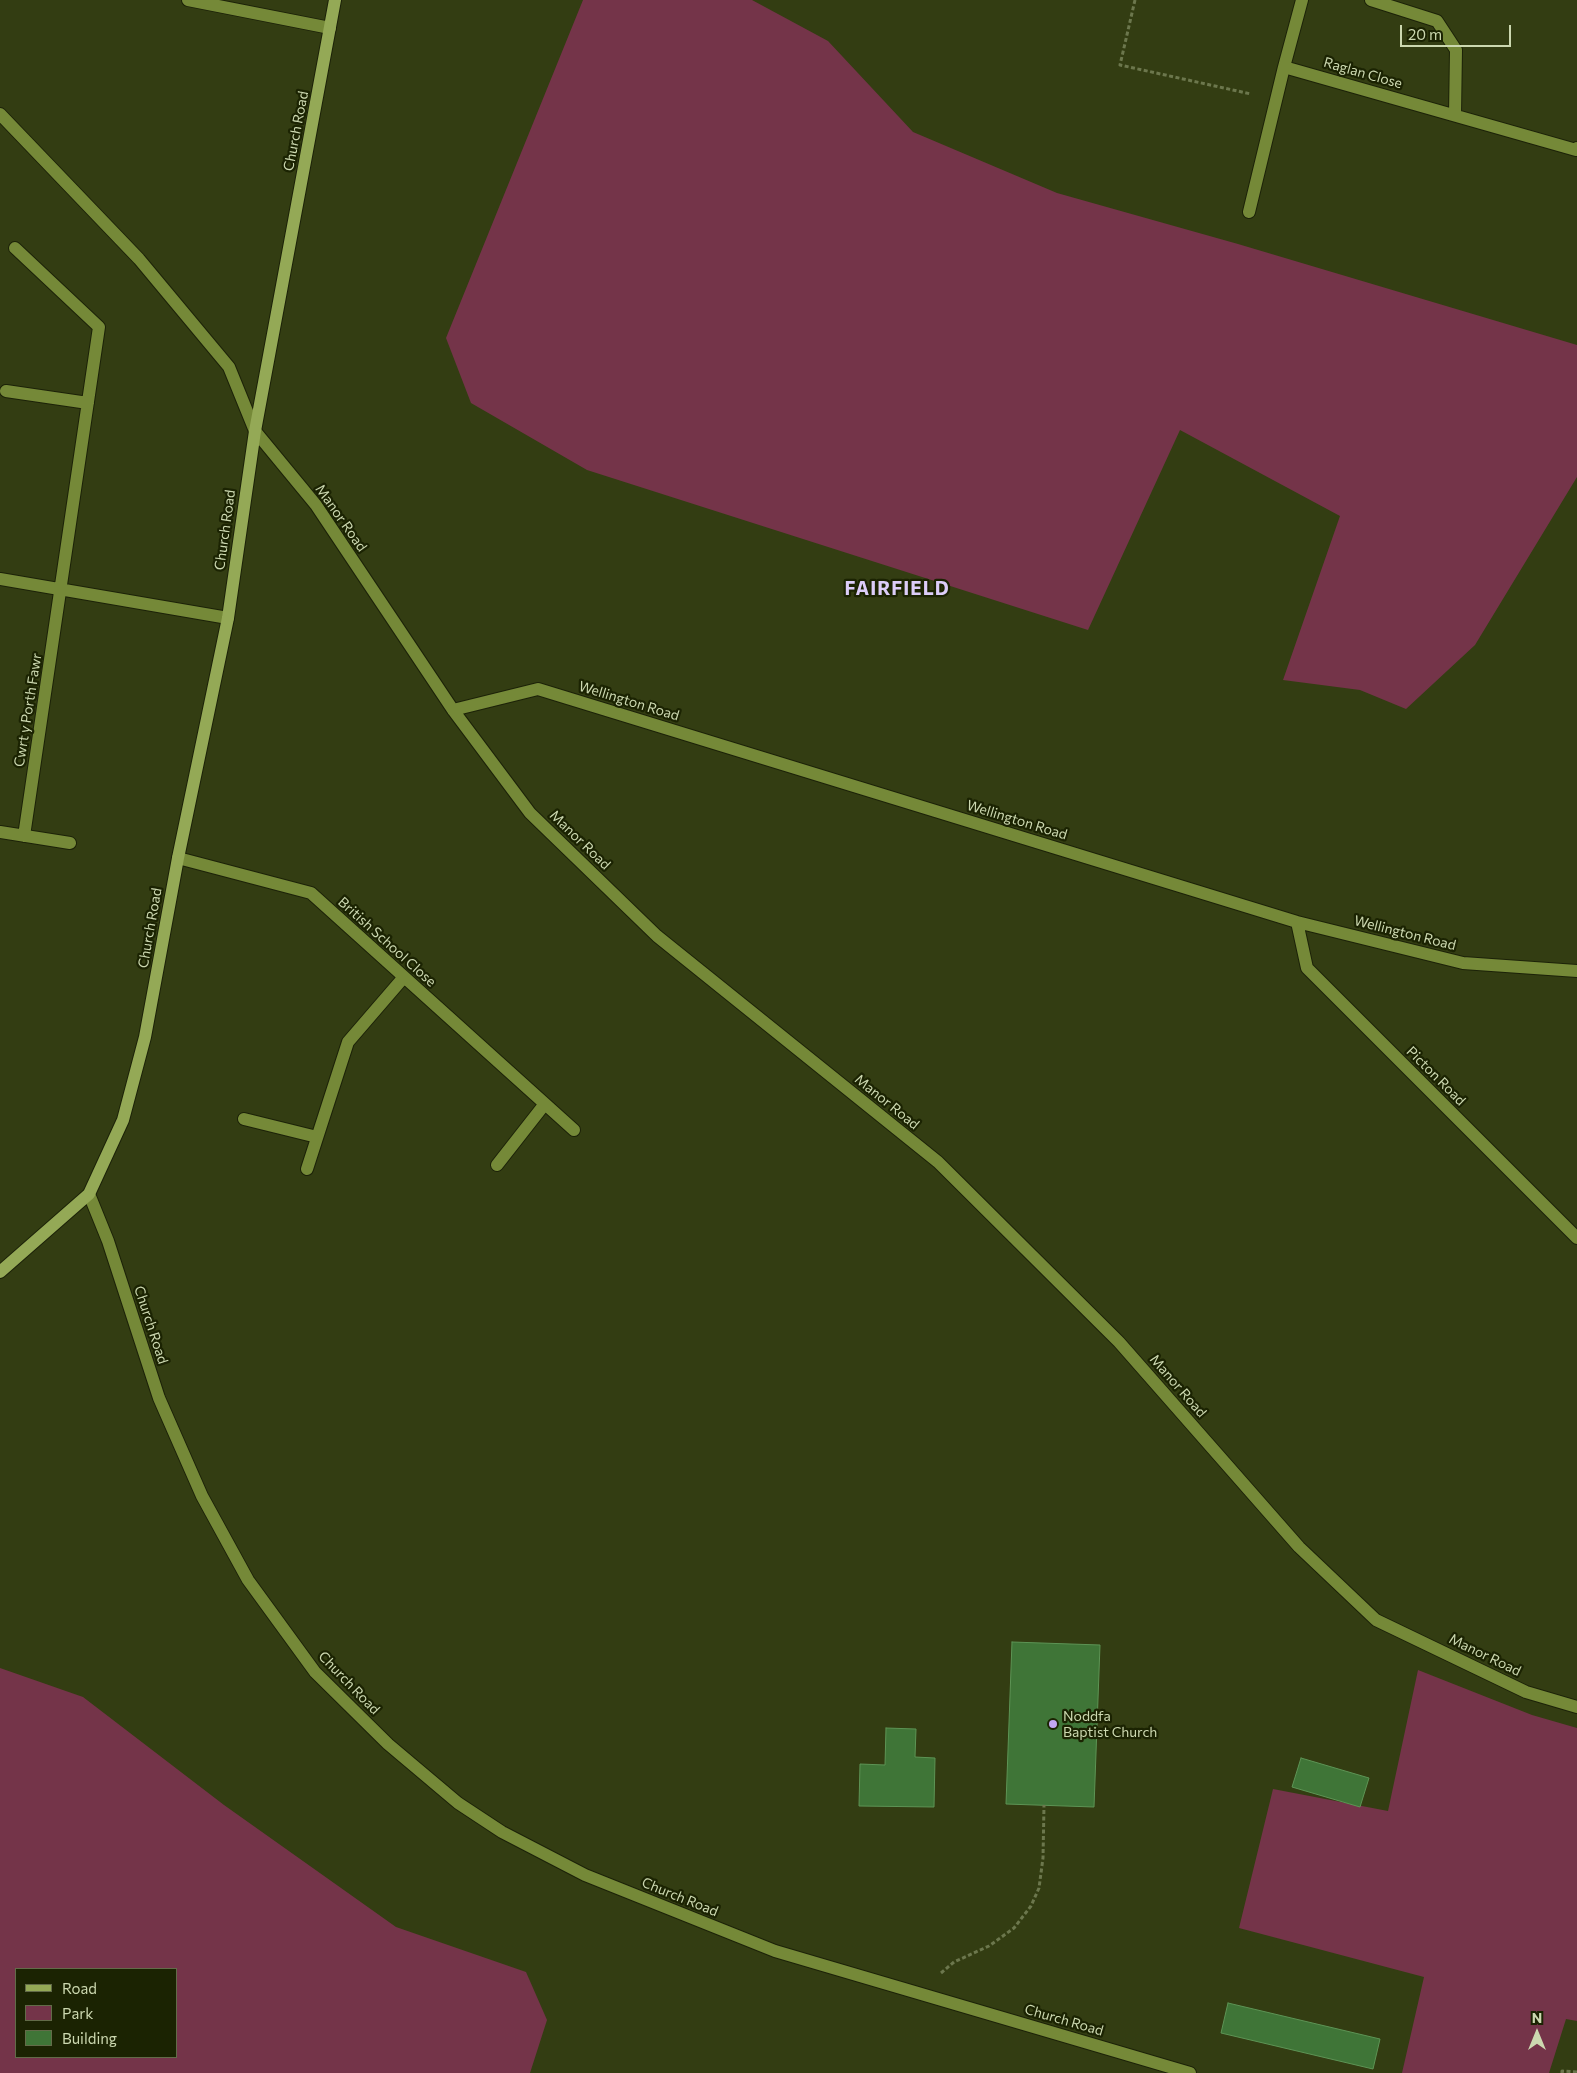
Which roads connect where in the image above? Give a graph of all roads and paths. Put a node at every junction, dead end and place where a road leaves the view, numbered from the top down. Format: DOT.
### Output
graph roads {
  1 [pos="188,0"];
  2 [pos="335,0"];
  3 [pos="1135,0"];
  4 [pos="1302,0"];
  5 [pos="1371,0"];
  6 [pos="330,28"];
  7 [pos="1284,66"];
  8 [pos="1276,99"];
  9 [pos="0,114"];
  10 [pos="1455,115"];
  11 [pos="1577,150"];
  12 [pos="1249,212"];
  13 [pos="15,248"];
  14 [pos="6,391"];
  15 [pos="88,403"];
  16 [pos="255,431"];
  17 [pos="0,579"];
  18 [pos="61,588"];
  19 [pos="228,618"];
  20 [pos="453,710"];
  21 [pos="0,832"];
  22 [pos="24,836"];
  23 [pos="70,843"];
  24 [pos="178,858"];
  25 [pos="1297,922"];
  26 [pos="1577,971"];
  27 [pos="404,978"];
  28 [pos="544,1105"];
  29 [pos="244,1119"];
  30 [pos="574,1130"];
  31 [pos="317,1137"];
  32 [pos="497,1165"];
  33 [pos="307,1168"];
  34 [pos="89,1194"];
  35 [pos="1577,1238"];
  36 [pos="0,1272"];
  37 [pos="1577,1707"];
  38 [pos="1044,1805"];
  39 [pos="933,1998"];
  40 [pos="1577,2072"];
  41 [pos="1190,2073"];
  42 [pos="1562,2073"];
  1 -- 6 [label="street"];
  2 -- 6 [label="main road, Church Road"];
  3 -- 8 [label="path"];
  4 -- 7 [label="street"];
  5 -- 10 [label="street"];
  6 -- 16 [label="main road, Church Road"];
  7 -- 8 [label="street"];
  7 -- 10 [label="street, Raglan Close"];
  8 -- 12 [label="street"];
  9 -- 16 [label="street, Manor Road"];
  10 -- 11 [label="street, Raglan Close"];
  13 -- 15 [label="street, Cwrt y Porth Fawr"];
  14 -- 15 [label="street"];
  15 -- 18 [label="street, Cwrt y Porth Fawr"];
  16 -- 19 [label="main road, Church Road"];
  16 -- 20 [label="street, Manor Road"];
  17 -- 18 [label="street"];
  18 -- 19 [label="street"];
  18 -- 22 [label="street, Cwrt y Porth Fawr"];
  19 -- 24 [label="main road, Church Road"];
  20 -- 25 [label="street, Wellington Road"];
  20 -- 37 [label="street, Manor Road"];
  21 -- 22 [label="street"];
  22 -- 23 [label="street"];
  24 -- 27 [label="street, British School Close"];
  24 -- 34 [label="main road, Church Road"];
  25 -- 26 [label="street, Wellington Road"];
  25 -- 35 [label="street, Picton Road"];
  27 -- 28 [label="street, British School Close"];
  27 -- 31 [label="street"];
  28 -- 30 [label="street, British School Close"];
  28 -- 32 [label="street"];
  29 -- 31 [label="street"];
  31 -- 33 [label="street"];
  34 -- 36 [label="main road"];
  34 -- 39 [label="street, Church Road"];
  38 -- 39 [label="path"];
  39 -- 41 [label="street, Church Road"];
  40 -- 42 [label="path"];
}
